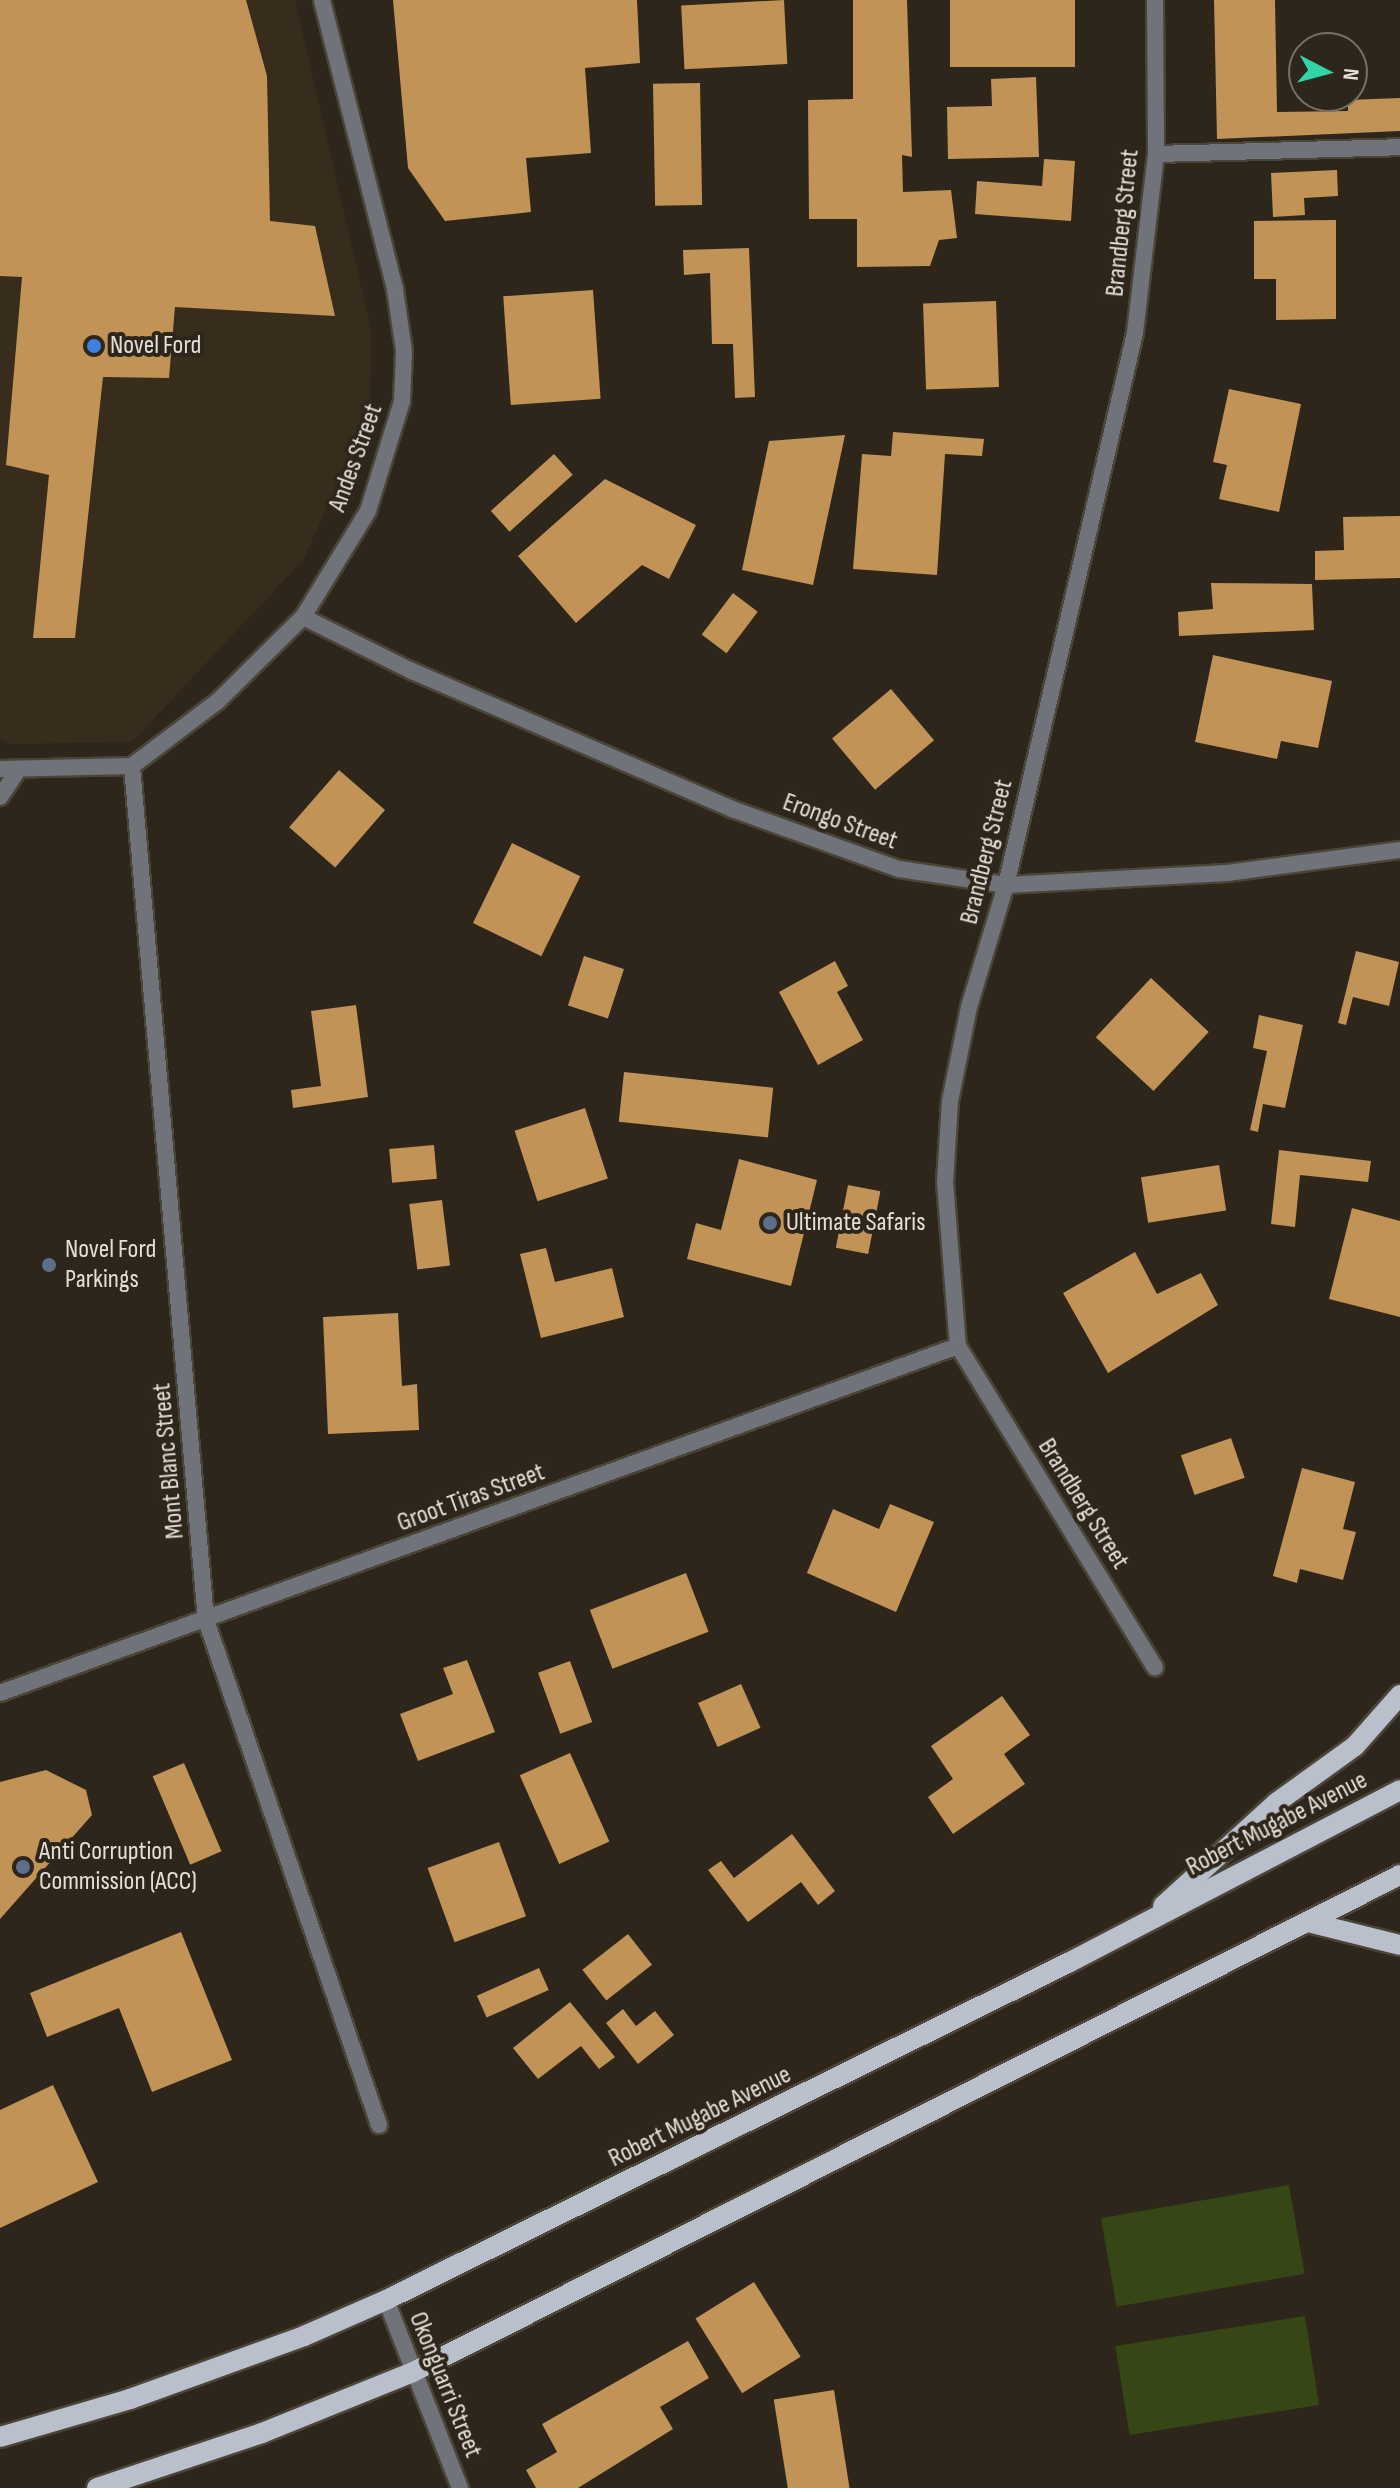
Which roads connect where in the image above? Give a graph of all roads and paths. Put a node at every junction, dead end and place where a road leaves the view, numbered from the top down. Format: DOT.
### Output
graph roads {
  1 [pos="322,0"];
  2 [pos="1155,0"];
  3 [pos="1400,147"];
  4 [pos="1156,154"];
  5 [pos="303,617"];
  6 [pos="132,766"];
  7 [pos="8,770"];
  8 [pos="0,797"];
  9 [pos="1400,850"];
  10 [pos="1006,885"];
  11 [pos="958,1346"];
  12 [pos="206,1620"];
  13 [pos="1155,1668"];
  14 [pos="0,1693"];
  15 [pos="1400,1695"];
  16 [pos="1400,1790"];
  17 [pos="1400,1875"];
  18 [pos="1146,1923"];
  19 [pos="1312,1923"];
  20 [pos="1400,1945"];
  21 [pos="379,2125"];
  22 [pos="386,2300"];
  23 [pos="413,2372"];
  24 [pos="0,2437"];
  25 [pos="97,2488"];
  26 [pos="460,2488"];
  1 -- 5 [label="street, Andes Street"];
  2 -- 4 [label="street, Brandberg Street"];
  3 -- 4 [label="street"];
  4 -- 10 [label="street, Brandberg Street"];
  5 -- 6 [label="street, Andes Street"];
  5 -- 10 [label="street, Erongo Street"];
  6 -- 7 [label="street"];
  6 -- 12 [label="street, Mont Blanc Street"];
  7 -- 8 [label="street"];
  9 -- 10 [label="street, Erongo Street"];
  10 -- 11 [label="street, Brandberg Street"];
  11 -- 12 [label="street, Groot Tiras Street"];
  11 -- 13 [label="street, Brandberg Street"];
  12 -- 14 [label="street, Groot Tiras Street"];
  12 -- 21 [label="street, Mont Blanc Street"];
  15 -- 18 [label="main road"];
  16 -- 18 [label="main road, Robert Mugabe Avenue"];
  17 -- 19 [label="main road"];
  18 -- 22 [label="main road, Robert Mugabe Avenue"];
  19 -- 20 [label="main road"];
  19 -- 23 [label="main road"];
  22 -- 23 [label="street, Okonguarri Street"];
  22 -- 24 [label="main road, Robert Mugabe Avenue"];
  23 -- 25 [label="main road"];
  23 -- 26 [label="street, Okonguarri Street"];
}
